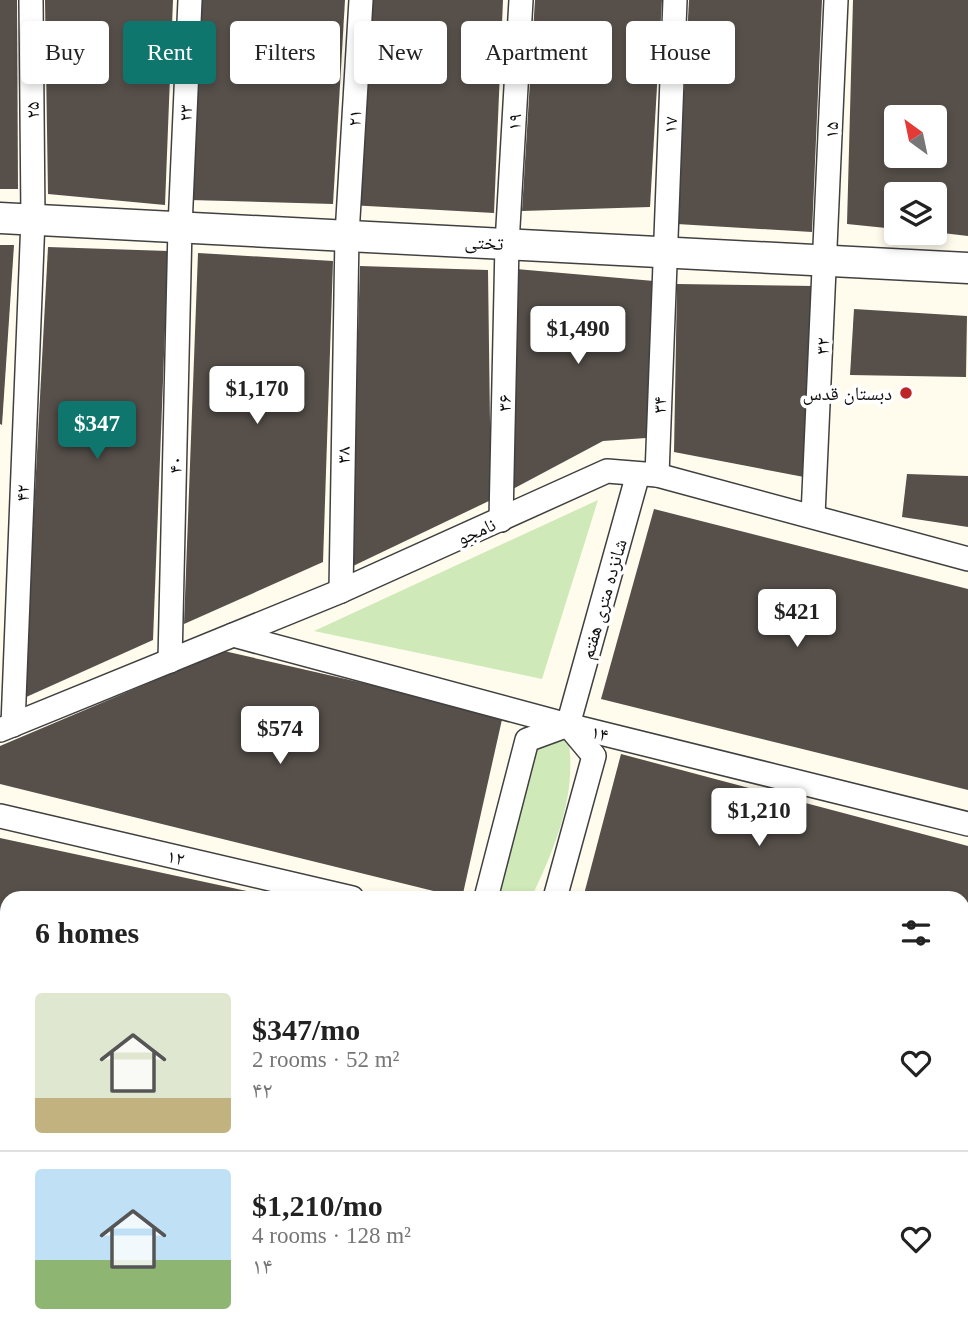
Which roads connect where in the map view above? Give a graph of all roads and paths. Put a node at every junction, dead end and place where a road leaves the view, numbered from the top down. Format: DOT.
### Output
graph roads {
  1 [pos="31,0"];
  2 [pos="190,0"];
  3 [pos="361,0"];
  4 [pos="521,0"];
  5 [pos="675,0"];
  6 [pos="836,0"];
  7 [pos="0,218"];
  8 [pos="33,219"];
  9 [pos="180,227"];
  10 [pos="347,235"];
  11 [pos="507,244"];
  12 [pos="664,250"];
  13 [pos="826,260"];
  14 [pos="968,268"];
  15 [pos="648,475"];
  16 [pos="813,516"];
  17 [pos="501,520"];
  18 [pos="968,559"];
  19 [pos="341,591"];
  20 [pos="233,635"];
  21 [pos="170,661"];
  22 [pos="568,724"];
  23 [pos="7,727"];
  24 [pos="0,816"];
  25 [pos="968,824"];
  26 [pos="322,891"];
  27 [pos="488,891"];
  28 [pos="557,891"];
  1 -- 8 [label="street, ۲۵"];
  2 -- 9 [label="street, ۲۳"];
  3 -- 10 [label="street, ۲۱"];
  4 -- 11 [label="street, ۱۹"];
  5 -- 12 [label="street, ۱۷"];
  6 -- 13 [label="street, ۱۵"];
  7 -- 8 [label="street, تختی"];
  8 -- 9 [label="street, تختی"];
  8 -- 23 [label="street, ۴۲"];
  9 -- 10 [label="street, تختی"];
  9 -- 21 [label="street, ۴۰"];
  10 -- 11 [label="street, تختی"];
  10 -- 19 [label="street, ۳۸"];
  11 -- 12 [label="street, تختی"];
  11 -- 17 [label="street, ۳۶"];
  12 -- 13 [label="street, تختی"];
  12 -- 15 [label="street, ۳۴"];
  13 -- 14 [label="street, تختی"];
  13 -- 16 [label="street, ۳۲"];
  15 -- 16 [label="street, نامجو"];
  15 -- 17 [label="street, نامجو"];
  15 -- 22 [label="street, شانزده متری هفتم"];
  16 -- 18 [label="street, نامجو"];
  17 -- 19 [label="street, نامجو"];
  19 -- 20 [label="street, نامجو"];
  20 -- 21 [label="street, نامجو"];
  20 -- 22 [label="street, ۱۴"];
  21 -- 23 [label="street, نامجو"];
  22 -- 25 [label="street, ۱۴"];
  22 -- 27 [label="street"];
  22 -- 28 [label="street"];
  24 -- 26 [label="street, ۱۲"];
}
